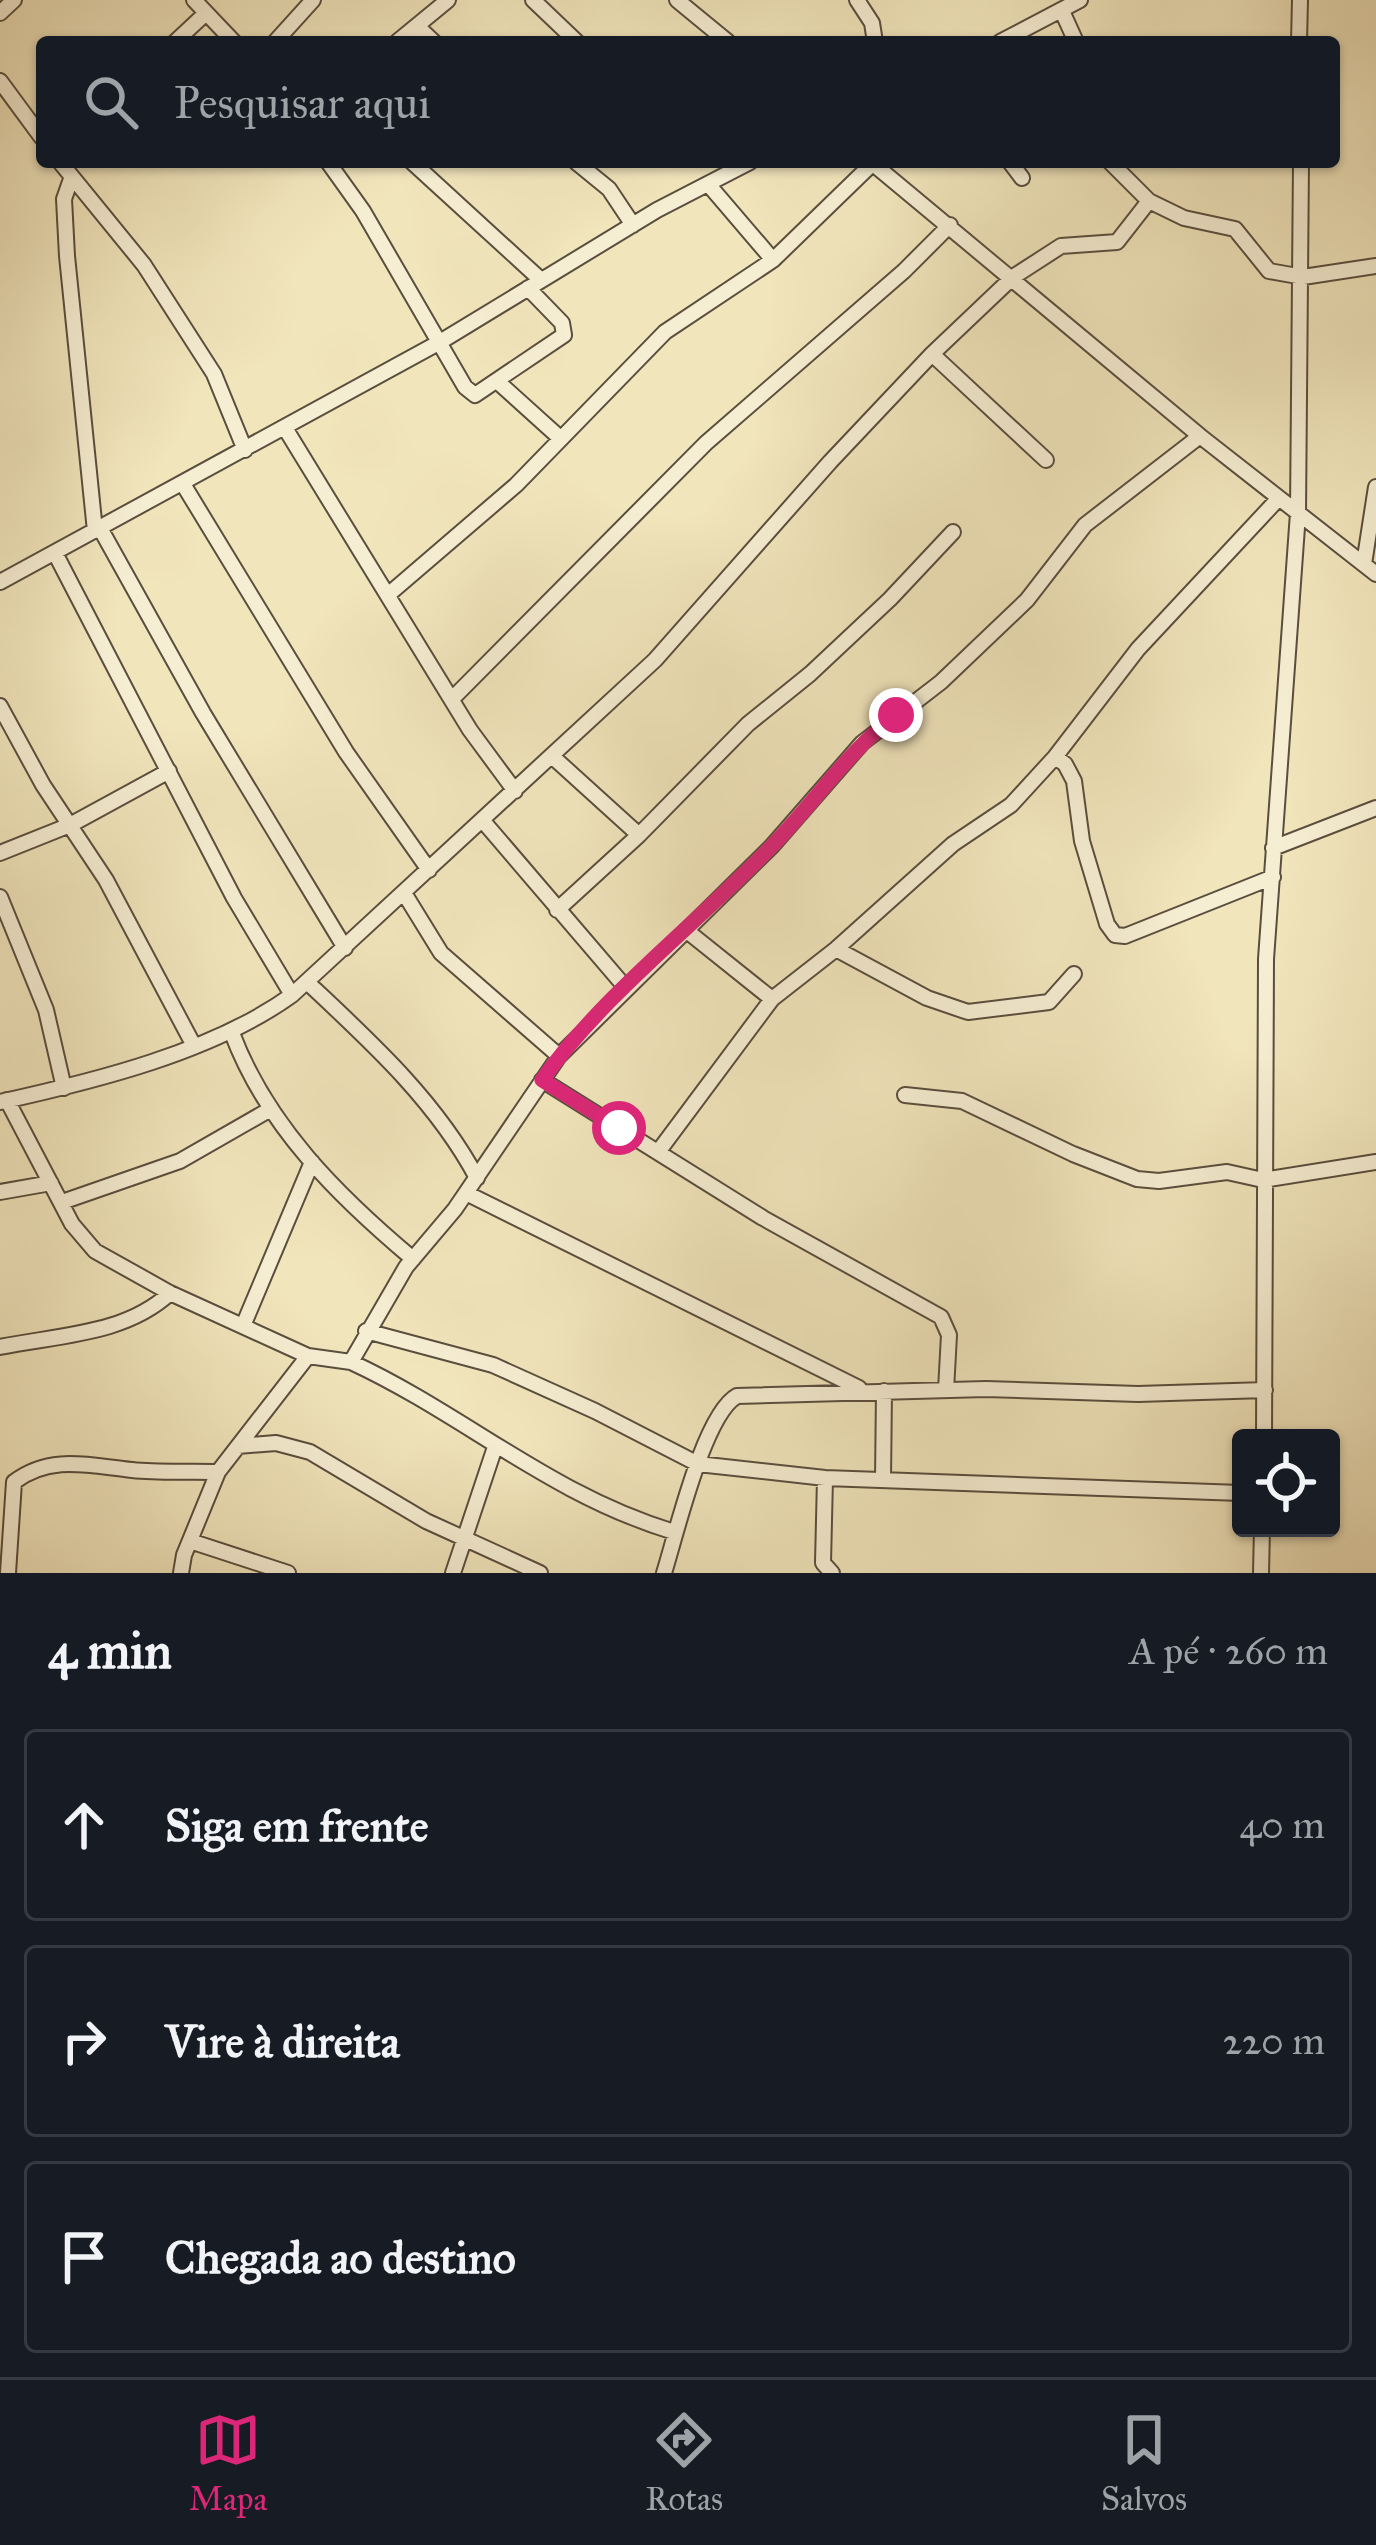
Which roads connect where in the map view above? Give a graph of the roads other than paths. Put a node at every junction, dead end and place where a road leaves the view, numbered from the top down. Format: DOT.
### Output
graph roads {
  1 [pos="14,0"];
  2 [pos="194,0"];
  3 [pos="313,0"];
  4 [pos="448,0"];
  5 [pos="533,0"];
  6 [pos="677,0"];
  7 [pos="857,0"];
  8 [pos="1080,0"];
  9 [pos="1300,0"];
  10 [pos="1062,10"];
  11 [pos="0,13"];
  12 [pos="206,13"];
  13 [pos="417,26"];
  14 [pos="181,36"];
  15 [pos="228,36"];
  16 [pos="280,36"];
  17 [pos="405,36"];
  18 [pos="428,36"];
  19 [pos="571,36"];
  20 [pos="721,36"];
  21 [pos="874,36"];
  22 [pos="1012,36"];
  23 [pos="1073,36"];
  24 [pos="1299,36"];
  25 [pos="0,81"];
  26 [pos="36,129"];
  27 [pos="65,168"];
  28 [pos="332,168"];
  29 [pos="418,168"];
  30 [pos="583,168"];
  31 [pos="710,168"];
  32 [pos="738,168"];
  33 [pos="866,168"];
  34 [pos="879,168"];
  35 [pos="1014,168"];
  36 [pos="1116,168"];
  37 [pos="1301,168"];
  38 [pos="71,178"];
  39 [pos="1022,178"];
  40 [pos="713,181"];
  41 [pos="1149,201"];
  42 [pos="633,225"];
  43 [pos="950,225"];
  44 [pos="772,260"];
  45 [pos="1376,266"];
  46 [pos="1012,277"];
  47 [pos="1303,277"];
  48 [pos="535,284"];
  49 [pos="440,343"];
  50 [pos="932,354"];
  51 [pos="498,382"];
  52 [pos="285,428"];
  53 [pos="1200,436"];
  54 [pos="560,438"];
  55 [pos="245,450"];
  56 [pos="1046,460"];
  57 [pos="183,484"];
  58 [pos="1376,487"];
  59 [pos="1279,498"];
  60 [pos="1298,513"];
  61 [pos="98,529"];
  62 [pos="953,532"];
  63 [pos="55,553"];
  64 [pos="1370,569"];
  65 [pos="0,582"];
  66 [pos="389,594"];
  67 [pos="452,699"];
  68 [pos="0,706"];
  69 [pos="553,757"];
  70 [pos="1054,757"];
  71 [pos="169,771"];
  72 [pos="515,791"];
  73 [pos="1376,808"];
  74 [pos="483,821"];
  75 [pos="70,825"];
  76 [pos="639,835"];
  77 [pos="1273,848"];
  78 [pos="0,854"];
  79 [pos="429,870"];
  80 [pos="1273,878"];
  81 [pos="404,893"];
  82 [pos="0,898"];
  83 [pos="557,910"];
  84 [pos="687,931"];
  85 [pos="344,948"];
  86 [pos="836,949"];
  87 [pos="1073,974"];
  88 [pos="308,982"];
  89 [pos="626,988"];
  90 [pos="292,995"];
  91 [pos="772,999"];
  92 [pos="232,1034"];
  93 [pos="193,1044"];
  94 [pos="559,1056"];
  95 [pos="542,1080"];
  96 [pos="64,1088"];
  97 [pos="905,1095"];
  98 [pos="3,1101"];
  99 [pos="269,1110"];
  100 [pos="658,1152"];
  101 [pos="312,1162"];
  102 [pos="1376,1162"];
  103 [pos="477,1178"];
  104 [pos="1263,1180"];
  105 [pos="51,1183"];
  106 [pos="0,1192"];
  107 [pos="466,1193"];
  108 [pos="62,1202"];
  109 [pos="413,1259"];
  110 [pos="170,1293"];
  111 [pos="243,1326"];
  112 [pos="366,1331"];
  113 [pos="0,1347"];
  114 [pos="308,1356"];
  115 [pos="351,1362"];
  116 [pos="946,1390"];
  117 [pos="1264,1390"];
  118 [pos="863,1391"];
  119 [pos="884,1391"];
  120 [pos="1264,1429"];
  121 [pos="238,1446"];
  122 [pos="495,1447"];
  123 [pos="698,1464"];
  124 [pos="218,1472"];
  125 [pos="825,1478"];
  126 [pos="883,1479"];
  127 [pos="1232,1493"];
  128 [pos="5,1513"];
  129 [pos="674,1532"];
  130 [pos="1262,1537"];
  131 [pos="190,1540"];
  132 [pos="463,1540"];
  133 [pos="8,1573"];
  134 [pos="181,1573"];
  135 [pos="288,1573"];
  136 [pos="453,1573"];
  137 [pos="541,1573"];
  138 [pos="664,1573"];
  139 [pos="832,1573"];
  140 [pos="1261,1573"];
  1 -- 11 [label="street"];
  2 -- 12 [label="street"];
  3 -- 16 [label="street"];
  4 -- 13 [label="street"];
  5 -- 19 [label="street"];
  6 -- 20 [label="street"];
  7 -- 21 [label="street"];
  8 -- 10 [label="street"];
  9 -- 24 [label="street"];
  10 -- 22 [label="street"];
  10 -- 23 [label="street"];
  12 -- 14 [label="street"];
  12 -- 15 [label="street"];
  13 -- 17 [label="street"];
  13 -- 18 [label="street"];
  25 -- 26 [label="street"];
  27 -- 38 [label="street"];
  28 -- 49 [label="street"];
  29 -- 48 [label="street"];
  30 -- 42 [label="street"];
  31 -- 40 [label="street"];
  32 -- 40 [label="street"];
  33 -- 44 [label="street"];
  34 -- 43 [label="street"];
  35 -- 39 [label="street"];
  36 -- 41 [label="street"];
  37 -- 47 [label="street"];
  38 -- 55 [label="street"];
  38 -- 61 [label="street"];
  40 -- 42 [label="street"];
  40 -- 44 [label="street"];
  41 -- 46 [label="street"];
  41 -- 47 [label="street"];
  42 -- 48 [label="street"];
  43 -- 46 [label="street"];
  43 -- 67 [label="street"];
  44 -- 54 [label="street"];
  45 -- 47 [label="street"];
  46 -- 50 [label="street"];
  46 -- 53 [label="street"];
  47 -- 60 [label="street"];
  48 -- 49 [label="street"];
  48 -- 51 [label="street"];
  49 -- 51 [label="street"];
  49 -- 52 [label="street"];
  50 -- 56 [label="street"];
  50 -- 69 [label="street"];
  51 -- 54 [label="street"];
  52 -- 55 [label="street"];
  52 -- 66 [label="street"];
  53 -- 59 [label="street"];
  53 -- 84 [label="street"];
  54 -- 66 [label="street"];
  55 -- 57 [label="street"];
  57 -- 61 [label="street"];
  57 -- 79 [label="street"];
  58 -- 64 [label="street"];
  59 -- 60 [label="street"];
  59 -- 70 [label="street"];
  60 -- 64 [label="street"];
  60 -- 77 [label="street"];
  61 -- 63 [label="street"];
  61 -- 85 [label="street"];
  62 -- 76 [label="street"];
  63 -- 65 [label="street"];
  63 -- 71 [label="street"];
  66 -- 67 [label="street"];
  67 -- 72 [label="street"];
  68 -- 75 [label="street"];
  69 -- 72 [label="street"];
  69 -- 76 [label="street"];
  70 -- 80 [label="street"];
  70 -- 86 [label="street"];
  71 -- 75 [label="street"];
  71 -- 90 [label="street"];
  72 -- 74 [label="street"];
  73 -- 77 [label="street"];
  74 -- 79 [label="street"];
  74 -- 83 [label="street"];
  75 -- 78 [label="street"];
  75 -- 93 [label="street"];
  76 -- 83 [label="street"];
  77 -- 80 [label="street"];
  79 -- 81 [label="street"];
  80 -- 104 [label="street"];
  81 -- 85 [label="street"];
  81 -- 94 [label="street"];
  82 -- 96 [label="street"];
  83 -- 89 [label="street"];
  84 -- 89 [label="street"];
  84 -- 91 [label="street"];
  85 -- 88 [label="street"];
  86 -- 87 [label="street"];
  86 -- 91 [label="street"];
  88 -- 90 [label="street"];
  88 -- 103 [label="street"];
  89 -- 94 [label="street"];
  90 -- 92 [label="street"];
  91 -- 100 [label="street"];
  92 -- 93 [label="street"];
  92 -- 99 [label="street"];
  93 -- 96 [label="street"];
  94 -- 95 [label="street"];
  95 -- 100 [label="street"];
  95 -- 103 [label="street"];
  96 -- 98 [label="street"];
  97 -- 104 [label="street"];
  98 -- 105 [label="street"];
  99 -- 101 [label="street"];
  99 -- 108 [label="street"];
  100 -- 116 [label="street"];
  101 -- 109 [label="street"];
  101 -- 111 [label="street"];
  102 -- 104 [label="street"];
  103 -- 107 [label="street"];
  104 -- 117 [label="street"];
  105 -- 106 [label="street"];
  105 -- 108 [label="street"];
  107 -- 109 [label="street"];
  107 -- 118 [label="street"];
  108 -- 110 [label="street"];
  109 -- 112 [label="street"];
  110 -- 111 [label="street"];
  110 -- 113 [label="street"];
  111 -- 114 [label="street"];
  112 -- 115 [label="street"];
  112 -- 123 [label="street"];
  114 -- 115 [label="street"];
  114 -- 121 [label="street"];
  115 -- 122 [label="street"];
  116 -- 117 [label="street"];
  116 -- 119 [label="street"];
  117 -- 120 [label="street"];
  118 -- 119 [label="street"];
  118 -- 123 [label="street"];
  119 -- 126 [label="street"];
  121 -- 124 [label="street"];
  121 -- 132 [label="street"];
  122 -- 129 [label="street"];
  122 -- 132 [label="street"];
  123 -- 125 [label="street"];
  123 -- 129 [label="street"];
  124 -- 128 [label="street"];
  124 -- 131 [label="street"];
  125 -- 126 [label="street"];
  125 -- 139 [label="street"];
  126 -- 127 [label="street"];
  128 -- 133 [label="street"];
  129 -- 138 [label="street"];
  130 -- 140 [label="street"];
  131 -- 134 [label="street"];
  131 -- 135 [label="street"];
  132 -- 136 [label="street"];
  132 -- 137 [label="street"];
}
